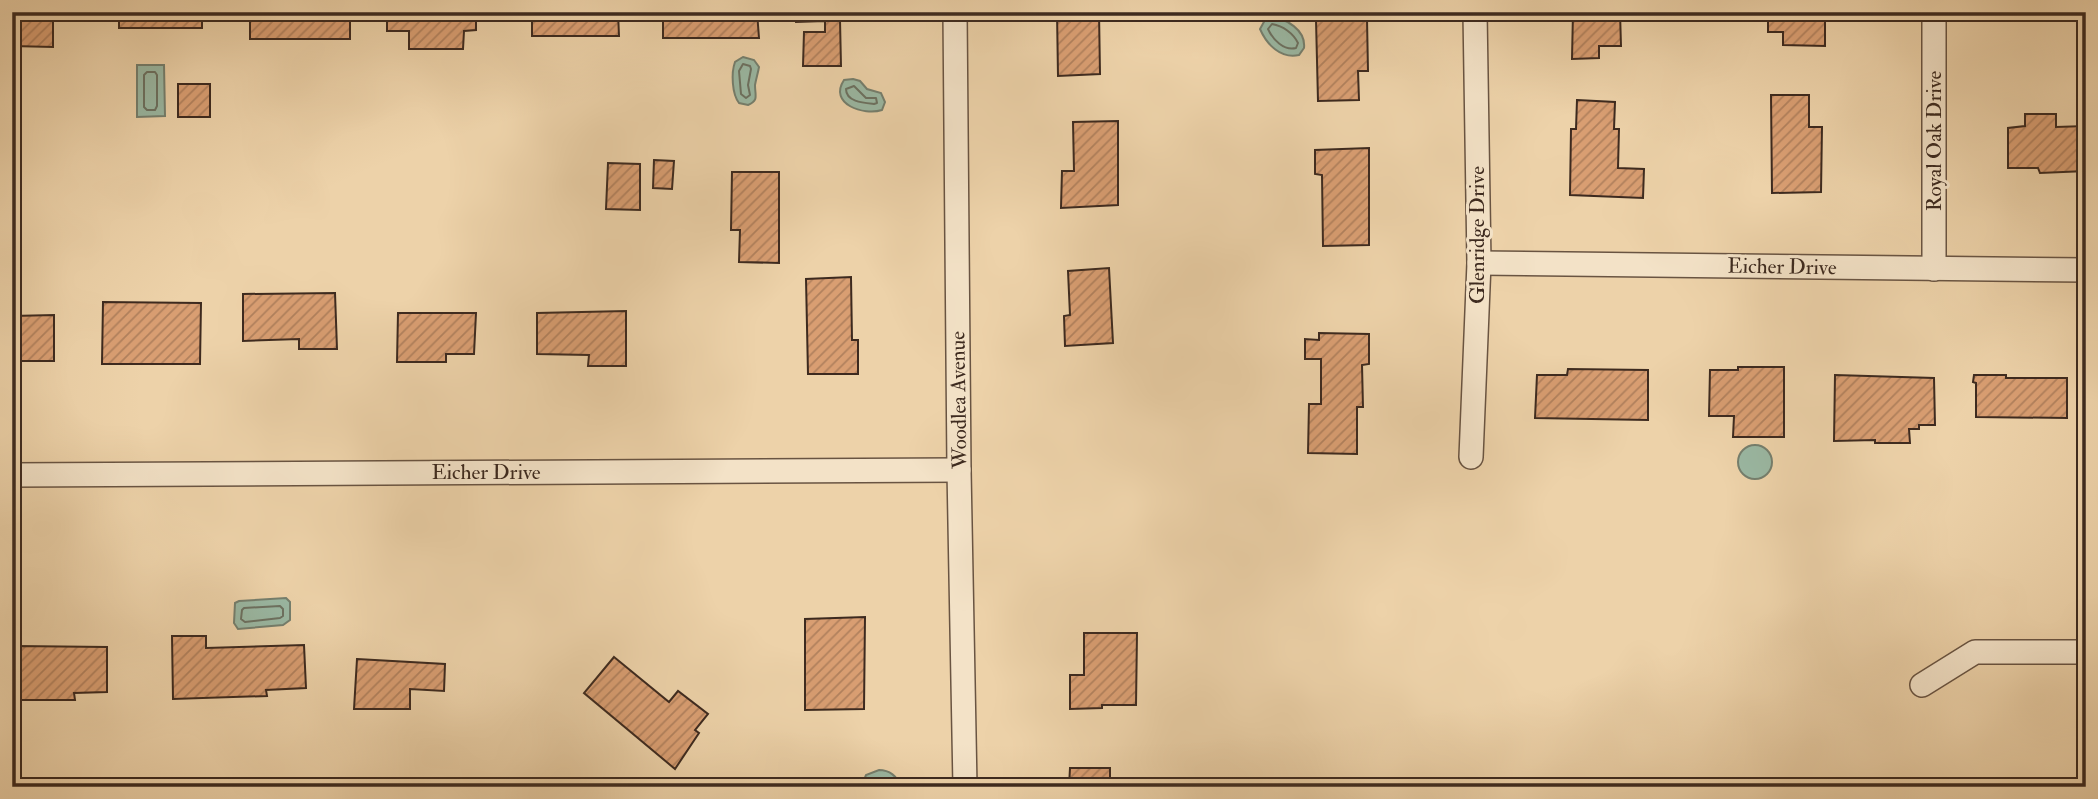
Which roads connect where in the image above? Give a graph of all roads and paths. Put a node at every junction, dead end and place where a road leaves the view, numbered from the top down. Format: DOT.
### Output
graph roads {
  1 [pos="955,12"];
  2 [pos="1475,12"];
  3 [pos="1934,12"];
  4 [pos="1479,263"];
  5 [pos="1934,269"];
  6 [pos="2086,270"];
  7 [pos="1471,457"];
  8 [pos="959,470"];
  9 [pos="12,475"];
  10 [pos="2086,652"];
  11 [pos="1922,685"];
  12 [pos="965,787"];
  1 -- 8 [label="street, Woodlea Avenue"];
  2 -- 4 [label="street, Glenridge Drive"];
  3 -- 5 [label="street, Royal Oak Drive"];
  4 -- 5 [label="street, Eicher Drive"];
  4 -- 7 [label="street, Glenridge Drive"];
  5 -- 6 [label="street, Eicher Drive"];
  8 -- 9 [label="street, Eicher Drive"];
  8 -- 12 [label="street, Woodlea Avenue"];
  10 -- 11 [label="street"];
}
